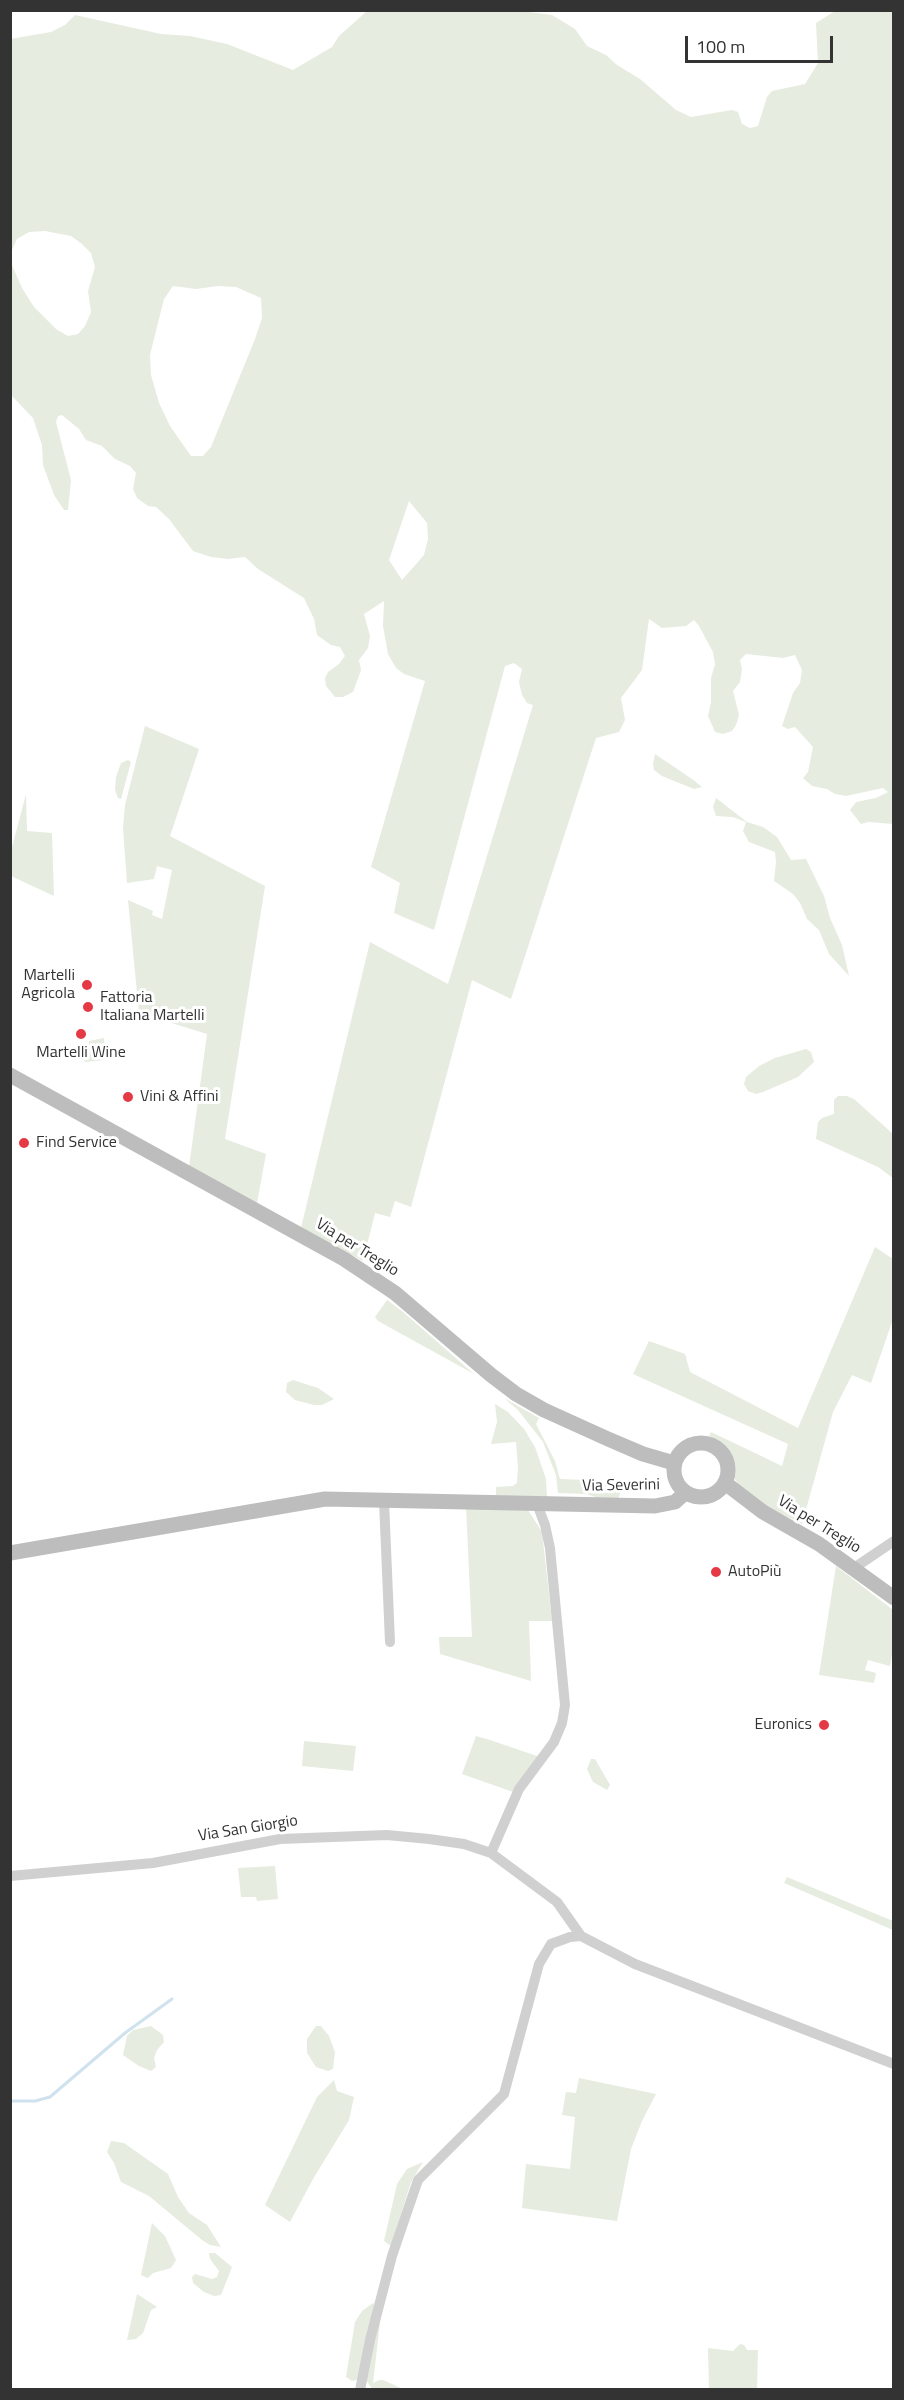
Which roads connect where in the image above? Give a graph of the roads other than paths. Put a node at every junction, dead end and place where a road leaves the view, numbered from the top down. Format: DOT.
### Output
graph roads {
  1 [pos="10,1075"];
  2 [pos="674,1463"];
  3 [pos="725,1483"];
  4 [pos="685,1493"];
  5 [pos="384,1501"];
  6 [pos="537,1504"];
  7 [pos="894,1541"];
  8 [pos="10,1553"];
  9 [pos="854,1568"];
  10 [pos="894,1598"];
  11 [pos="390,1642"];
  12 [pos="491,1853"];
  13 [pos="10,1876"];
  14 [pos="581,1936"];
  15 [pos="894,2064"];
  16 [pos="360,2390"];
  1 -- 2 [label="main road, Via per Treglio"];
  2 -- 3 [label="main road"];
  2 -- 4 [label="main road"];
  3 -- 4 [label="main road"];
  3 -- 9 [label="main road, Via per Treglio"];
  4 -- 6 [label="main road, Via Severini"];
  5 -- 6 [label="main road"];
  5 -- 8 [label="main road"];
  5 -- 11 [label="street"];
  6 -- 12 [label="street"];
  7 -- 9 [label="street"];
  9 -- 10 [label="main road, Via per Treglio"];
  12 -- 13 [label="street, Via San Giorgio"];
  12 -- 14 [label="street, Via San Giorgio"];
  14 -- 15 [label="street"];
  14 -- 16 [label="street"];
}
